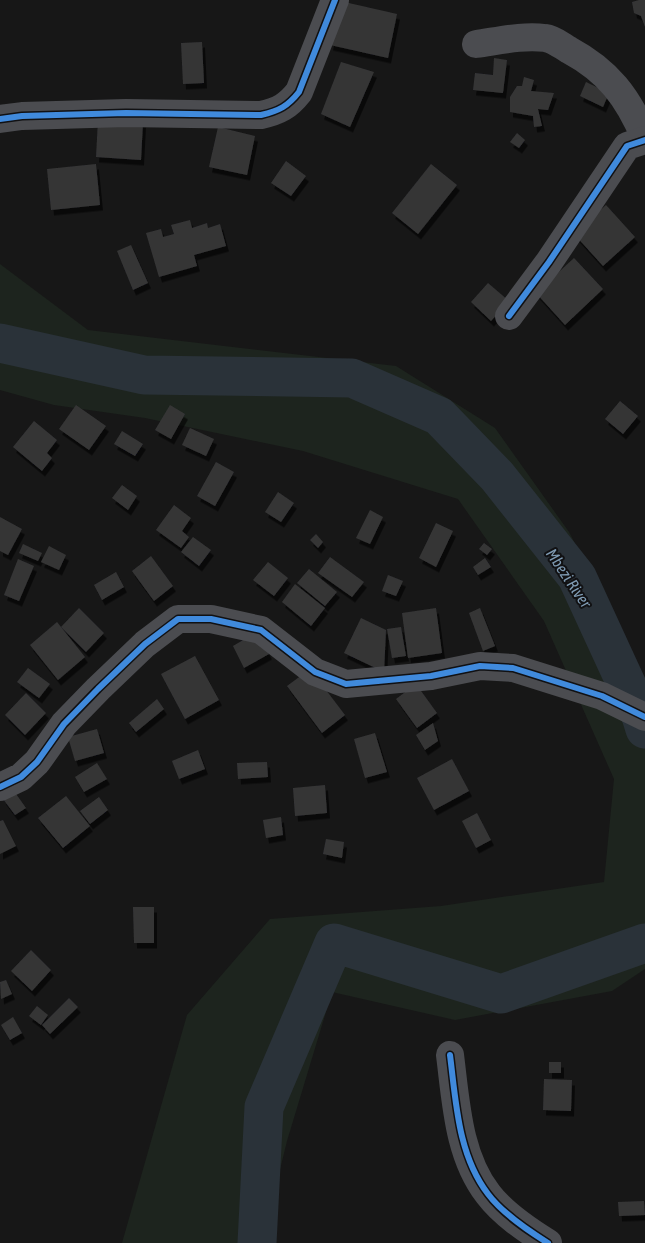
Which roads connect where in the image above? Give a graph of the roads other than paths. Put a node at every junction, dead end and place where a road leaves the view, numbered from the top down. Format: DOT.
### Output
graph roads {
  1 [pos="334,0"];
  2 [pos="476,44"];
  3 [pos="0,119"];
  4 [pos="645,139"];
  5 [pos="509,316"];
  6 [pos="645,717"];
  7 [pos="0,787"];
  8 [pos="450,1055"];
  9 [pos="548,1243"];
  1 -- 3 [label="street"];
  2 -- 4 [label="street"];
  4 -- 5 [label="street"];
  6 -- 7 [label="street"];
  8 -- 9 [label="street"];
}
